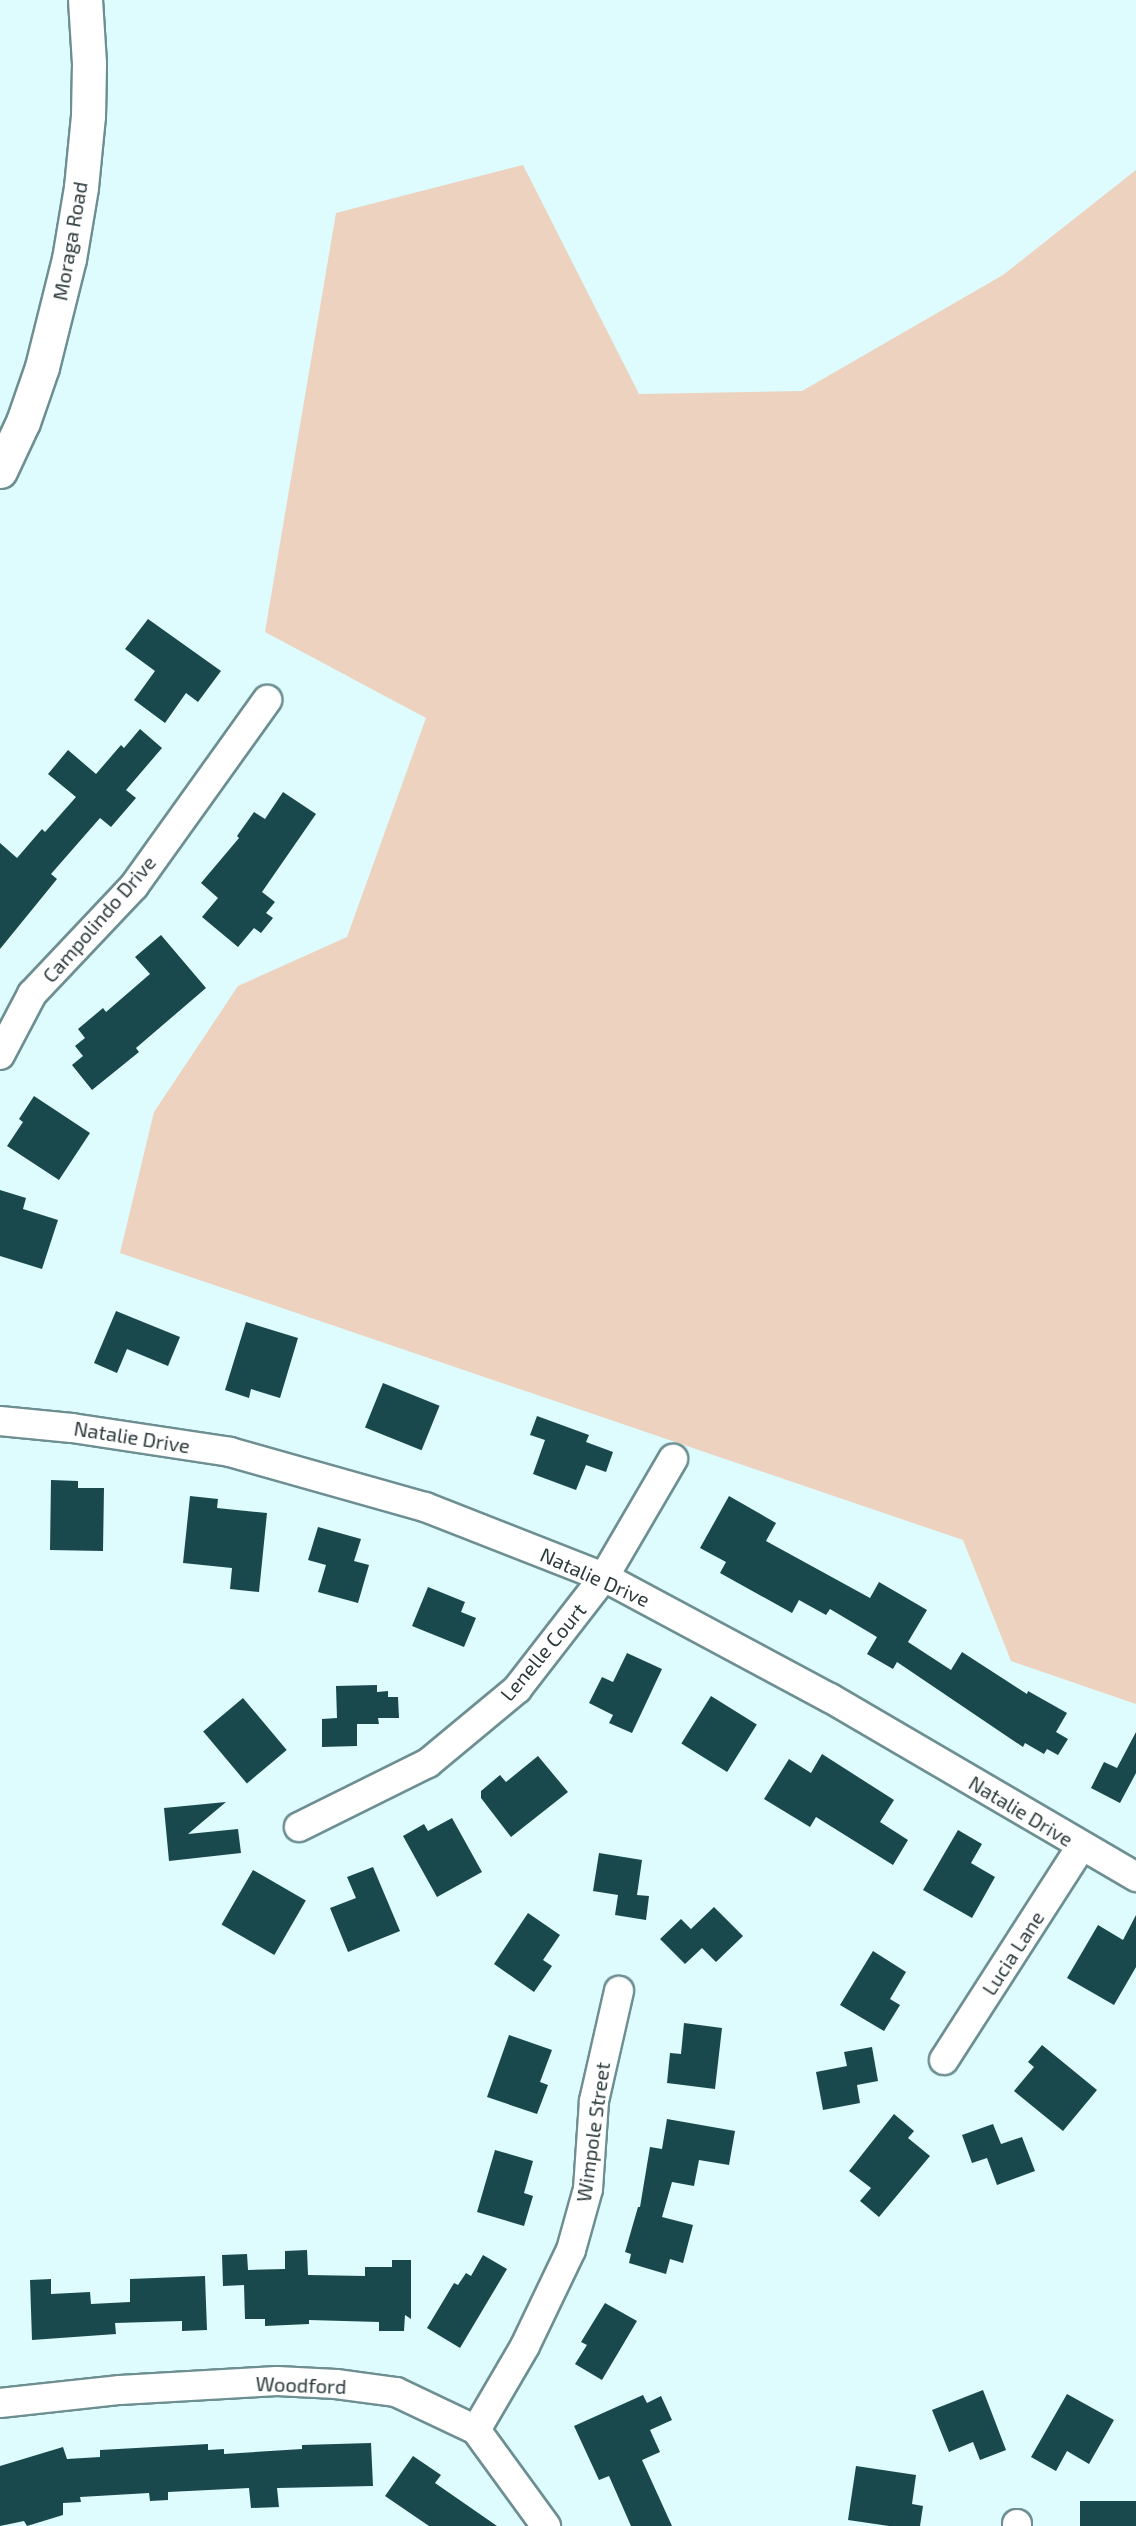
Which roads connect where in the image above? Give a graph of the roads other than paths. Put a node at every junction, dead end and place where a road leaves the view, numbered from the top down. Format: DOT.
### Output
graph roads {
  1 [pos="85,0"];
  2 [pos="0,471"];
  3 [pos="267,700"];
  4 [pos="0,1055"];
  5 [pos="0,1421"];
  6 [pos="673,1460"];
  7 [pos="604,1577"];
  8 [pos="299,1827"];
  9 [pos="1081,1847"];
  10 [pos="1136,1877"];
  11 [pos="619,1991"];
  12 [pos="944,2060"];
  13 [pos="0,2403"];
  14 [pos="476,2430"];
  15 [pos="546,2526"];
  1 -- 2 [label="main road, Moraga Road"];
  3 -- 4 [label="street, Campolindo Drive"];
  5 -- 7 [label="street, Natalie Drive"];
  6 -- 7 [label="street, Lenelle Court"];
  7 -- 8 [label="street, Lenelle Court"];
  7 -- 9 [label="street, Natalie Drive"];
  9 -- 10 [label="street, Natalie Drive"];
  9 -- 12 [label="street, Lucia Lane"];
  11 -- 14 [label="street, Wimpole Street"];
  13 -- 14 [label="street, Woodford"];
  14 -- 15 [label="street, Woodford"];
}
